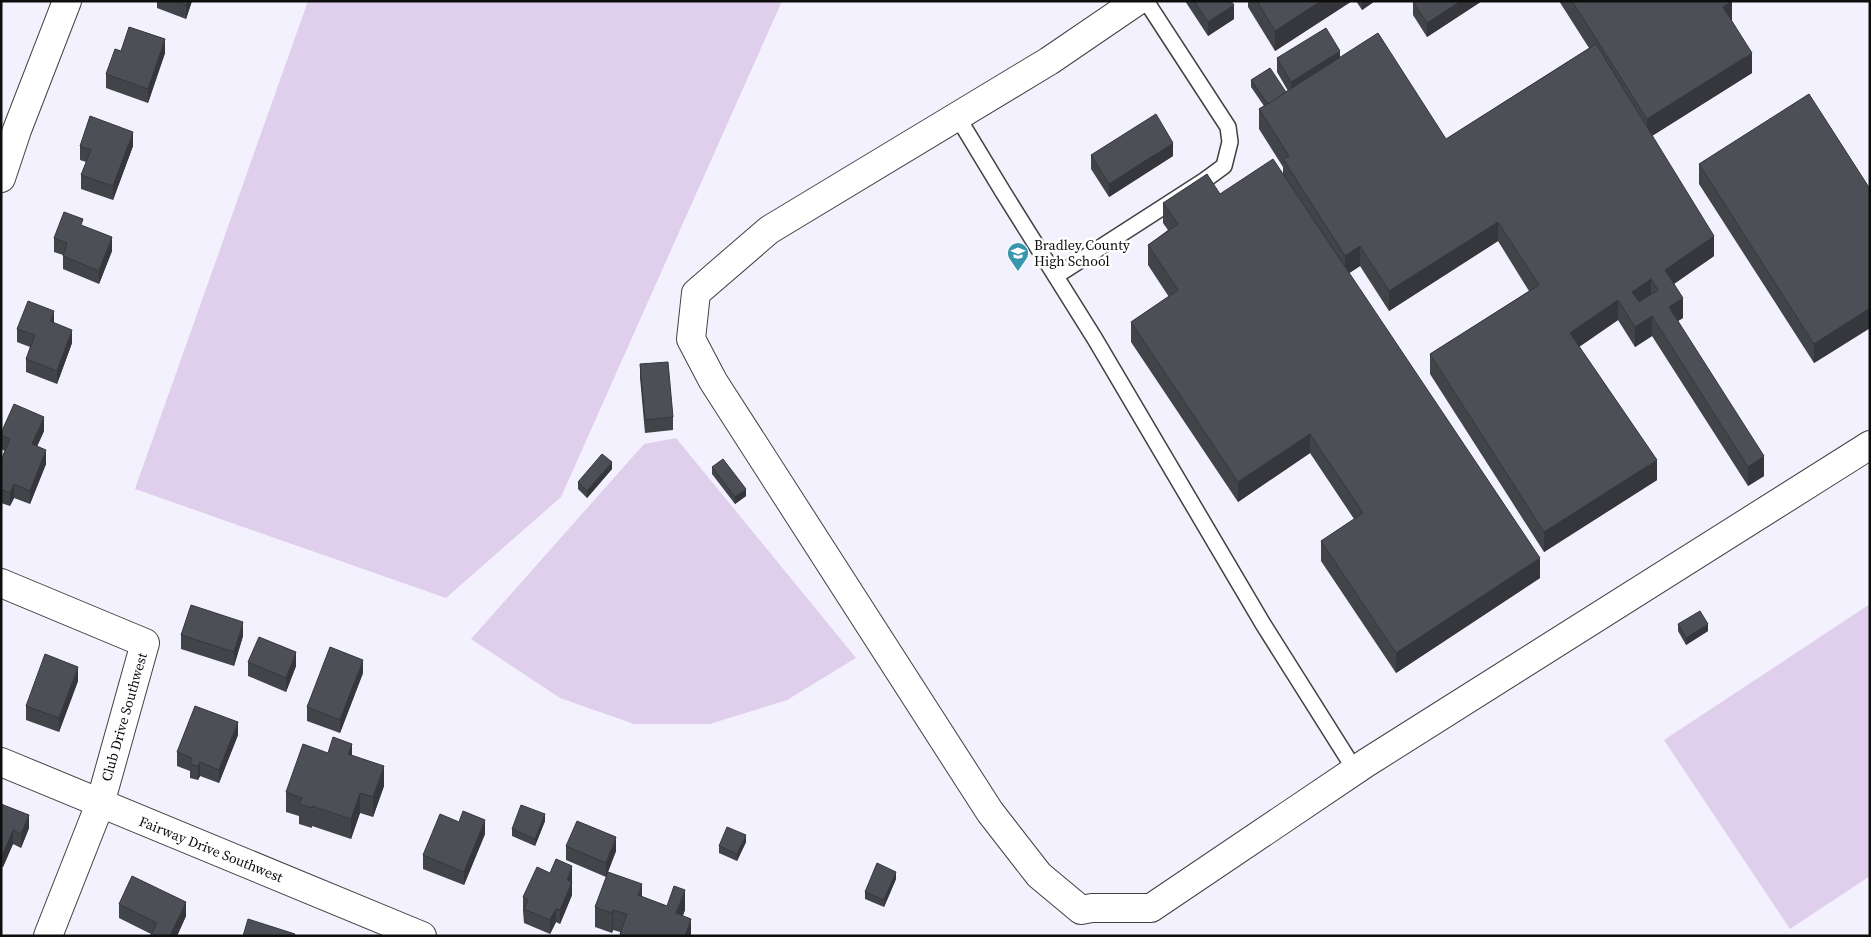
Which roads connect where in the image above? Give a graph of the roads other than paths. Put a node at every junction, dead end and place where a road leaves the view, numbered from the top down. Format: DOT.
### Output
graph roads {
  1 [pos="67,1"];
  2 [pos="1137,1"];
  3 [pos="1146,1"];
  4 [pos="957,116"];
  5 [pos="1,178"];
  6 [pos="1056,276"];
  7 [pos="1870,445"];
  8 [pos="1,583"];
  9 [pos="1,762"];
  10 [pos="1355,770"];
  11 [pos="100,804"];
  12 [pos="48,936"];
  13 [pos="422,936"];
  1 -- 5 [label="street"];
  2 -- 4 [label="street"];
  3 -- 6 [label="lane"];
  4 -- 6 [label="lane"];
  4 -- 10 [label="street"];
  6 -- 10 [label="lane"];
  7 -- 10 [label="street"];
  8 -- 11 [label="street, Club Drive Southwest"];
  9 -- 11 [label="street, Fairway Drive Southwest"];
  11 -- 12 [label="street, Club Drive Southwest"];
  11 -- 13 [label="street, Fairway Drive Southwest"];
}
